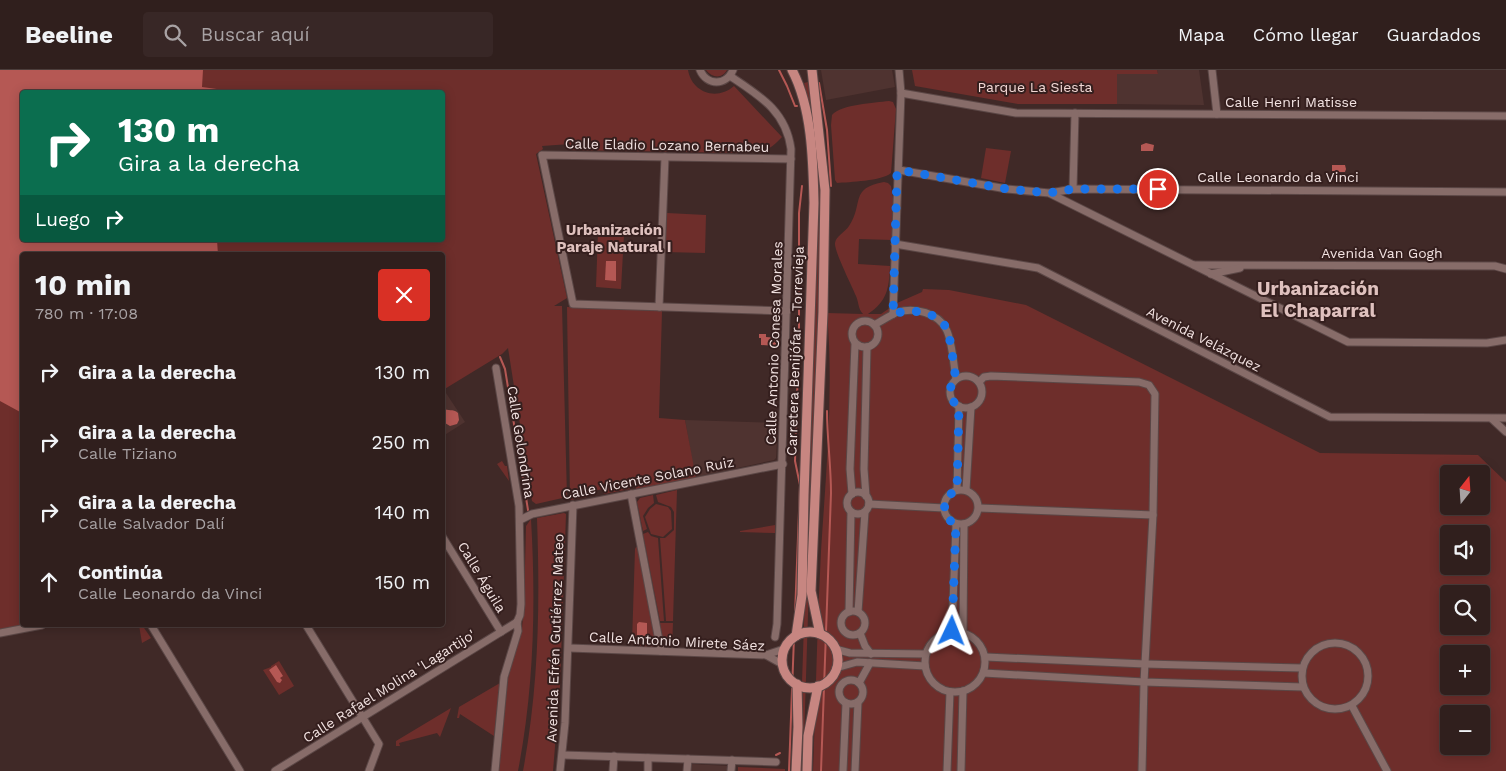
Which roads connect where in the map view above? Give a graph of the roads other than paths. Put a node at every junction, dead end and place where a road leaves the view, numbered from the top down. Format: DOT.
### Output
graph roads {
  1 [pos="700,70"];
  2 [pos="792,70"];
  3 [pos="812,70"];
  4 [pos="899,70"];
  5 [pos="1212,70"];
  6 [pos="732,72"];
  7 [pos="901,93"];
  8 [pos="1075,113"];
  9 [pos="1217,114"];
  10 [pos="1506,116"];
  11 [pos="665,157"];
  12 [pos="792,159"];
  13 [pos="899,170"];
  14 [pos="1073,189"];
  15 [pos="1506,192"];
  16 [pos="1049,193"];
  17 [pos="895,244"];
  18 [pos="1193,265"];
  19 [pos="1223,265"];
  20 [pos="1257,265"];
  21 [pos="1506,268"];
  22 [pos="1211,274"];
  23 [pos="659,307"];
  24 [pos="787,311"];
  25 [pos="893,314"];
  26 [pos="874,325"];
  27 [pos="1506,340"];
  28 [pos="855,344"];
  29 [pos="867,347"];
  30 [pos="496,368"];
  31 [pos="956,379"];
  32 [pos="978,382"];
  33 [pos="959,406"];
  34 [pos="971,407"];
  35 [pos="1506,418"];
  36 [pos="1492,419"];
  37 [pos="1506,432"];
  38 [pos="783,464"];
  39 [pos="957,490"];
  40 [pos="966,490"];
  41 [pos="631,494"];
  42 [pos="852,494"];
  43 [pos="866,496"];
  44 [pos="870,504"];
  45 [pos="573,506"];
  46 [pos="944,508"];
  47 [pos="979,508"];
  48 [pos="851,512"];
  49 [pos="865,512"];
  50 [pos="1153,515"];
  51 [pos="520,520"];
  52 [pos="960,524"];
  53 [pos="445,541"];
  54 [pos="849,612"];
  55 [pos="858,612"];
  56 [pos="517,622"];
  57 [pos="32,627"];
  58 [pos="152,627"];
  59 [pos="307,627"];
  60 [pos="952,631"];
  61 [pos="963,631"];
  62 [pos="501,632"];
  63 [pos="0,633"];
  64 [pos="860,633"];
  65 [pos="820,634"];
  66 [pos="796,636"];
  67 [pos="775,637"];
  68 [pos="569,648"];
  69 [pos="784,649"];
  70 [pos="835,650"];
  71 [pos="661,651"];
  72 [pos="870,654"];
  73 [pos="925,654"];
  74 [pos="766,655"];
  75 [pos="986,657"];
  76 [pos="870,663"];
  77 [pos="782,664"];
  78 [pos="1145,664"];
  79 [pos="925,666"];
  80 [pos="836,668"];
  81 [pos="1302,668"];
  82 [pos="984,673"];
  83 [pos="859,682"];
  84 [pos="1144,682"];
  85 [pos="797,684"];
  86 [pos="818,686"];
  87 [pos="1303,687"];
  88 [pos="963,691"];
  89 [pos="950,692"];
  90 [pos="858,702"];
  91 [pos="846,703"];
  92 [pos="1352,706"];
  93 [pos="362,717"];
  94 [pos="563,754"];
  95 [pos="614,756"];
  96 [pos="648,758"];
  97 [pos="688,759"];
  98 [pos="732,760"];
  99 [pos="776,762"];
  100 [pos="240,771"];
  101 [pos="275,771"];
  102 [pos="369,771"];
  103 [pos="495,771"];
  104 [pos="560,771"];
  105 [pos="613,771"];
  106 [pos="648,771"];
  107 [pos="687,771"];
  108 [pos="731,771"];
  109 [pos="796,771"];
  110 [pos="807,771"];
  111 [pos="843,771"];
  112 [pos="855,771"];
  113 [pos="947,771"];
  114 [pos="961,771"];
  115 [pos="1142,771"];
  116 [pos="1387,771"];
  1 -- 6 [label="street"];
  2 -- 66 [label="main road, Carretera Benijófar - Torrevieja"];
  3 -- 65 [label="main road, Carretera Benijófar - Torrevieja"];
  4 -- 7 [label="street"];
  5 -- 9 [label="street"];
  6 -- 12 [label="street, Calle Antonio Conesa Morales"];
  7 -- 8 [label="street, Calle Henri Matisse"];
  7 -- 13 [label="street"];
  8 -- 9 [label="street, Calle Henri Matisse"];
  8 -- 14 [label="street"];
  9 -- 10 [label="street, Calle Henri Matisse"];
  11 -- 12 [label="street, Calle Eladio Lozano Bernabeu"];
  11 -- 23 [label="street"];
  11 -- 23 [label="street, Calle Eladio Lozano Bernabeu"];
  12 -- 24 [label="street, Calle Antonio Conesa Morales"];
  13 -- 16 [label="street"];
  13 -- 17 [label="street"];
  14 -- 15 [label="street, Calle Leonardo da Vinci"];
  14 -- 16 [label="street, Calle Leonardo da Vinci"];
  16 -- 18 [label="street"];
  17 -- 25 [label="street"];
  17 -- 36 [label="street, Avenida Velázquez"];
  18 -- 19 [label="street, Avenida Van Gogh"];
  18 -- 22 [label="street"];
  19 -- 20 [label="street, Avenida Van Gogh"];
  19 -- 22 [label="street"];
  20 -- 21 [label="street, Avenida Van Gogh"];
  20 -- 22 [label="street, Avenida Van Gogh"];
  22 -- 27 [label="street"];
  23 -- 24 [label="street"];
  24 -- 38 [label="street, Calle Antonio Conesa Morales"];
  25 -- 26 [label="street"];
  25 -- 31 [label="street"];
  26 -- 28 [label="street"];
  26 -- 29 [label="street"];
  28 -- 29 [label="street"];
  28 -- 42 [label="street"];
  29 -- 43 [label="street"];
  30 -- 51 [label="street, Calle Golondrina"];
  31 -- 32 [label="street"];
  31 -- 33 [label="street"];
  32 -- 34 [label="street"];
  32 -- 50 [label="street"];
  33 -- 34 [label="street"];
  33 -- 39 [label="street"];
  34 -- 40 [label="street"];
  35 -- 36 [label="street, Avenida Velázquez"];
  36 -- 37 [label="street"];
  38 -- 41 [label="street, Calle Vicente Solano Ruiz"];
  38 -- 67 [label="street, Calle Antonio Conesa Morales"];
  39 -- 40 [label="street"];
  39 -- 46 [label="street"];
  40 -- 47 [label="street"];
  41 -- 45 [label="street, Calle Vicente Solano Ruiz"];
  41 -- 71 [label="street"];
  42 -- 43 [label="street"];
  42 -- 48 [label="street"];
  43 -- 44 [label="street"];
  44 -- 46 [label="street"];
  44 -- 49 [label="street"];
  45 -- 51 [label="street, Calle Vicente Solano Ruiz"];
  45 -- 68 [label="street, Avenida Efrén Gutiérrez Mateo"];
  46 -- 52 [label="street"];
  47 -- 50 [label="street"];
  47 -- 52 [label="street"];
  48 -- 49 [label="street"];
  48 -- 54 [label="street"];
  49 -- 55 [label="street"];
  50 -- 78 [label="street"];
  51 -- 56 [label="street, Calle Golondrina"];
  52 -- 60 [label="street"];
  52 -- 61 [label="street"];
  53 -- 62 [label="street, Calle Águila"];
  54 -- 55 [label="street"];
  54 -- 64 [label="street"];
  55 -- 64 [label="street"];
  56 -- 62 [label="street, Calle Rafael Molina 'Lagartijo'"];
  56 -- 103 [label="street, Calle Golondrina"];
  57 -- 63 [label="street"];
  58 -- 100 [label="street"];
  59 -- 93 [label="street"];
  60 -- 61 [label="street"];
  60 -- 73 [label="street"];
  61 -- 75 [label="street"];
  62 -- 93 [label="street, Calle Rafael Molina 'Lagartijo'"];
  64 -- 72 [label="street"];
  65 -- 66 [label="main road"];
  65 -- 70 [label="main road"];
  66 -- 69 [label="main road"];
  68 -- 71 [label="street, Calle Antonio Mirete Sáez"];
  68 -- 94 [label="street, Avenida Efrén Gutiérrez Mateo"];
  69 -- 74 [label="street"];
  69 -- 77 [label="main road"];
  70 -- 72 [label="street"];
  70 -- 80 [label="main road"];
  71 -- 74 [label="street, Calle Antonio Mirete Sáez"];
  72 -- 73 [label="street"];
  73 -- 79 [label="street"];
  74 -- 77 [label="street, Calle Antonio Mirete Sáez"];
  75 -- 78 [label="street"];
  75 -- 82 [label="street"];
  76 -- 79 [label="street"];
  76 -- 80 [label="street"];
  76 -- 83 [label="street"];
  77 -- 85 [label="main road"];
  78 -- 81 [label="street"];
  78 -- 84 [label="street"];
  79 -- 89 [label="street"];
  80 -- 86 [label="main road"];
  81 -- 87 [label="street"];
  81 -- 92 [label="street"];
  82 -- 84 [label="street"];
  82 -- 88 [label="street"];
  83 -- 90 [label="street"];
  83 -- 91 [label="street"];
  84 -- 87 [label="street"];
  84 -- 115 [label="street"];
  85 -- 86 [label="main road"];
  85 -- 109 [label="main road"];
  86 -- 110 [label="main road"];
  87 -- 92 [label="street"];
  88 -- 89 [label="street"];
  88 -- 114 [label="street"];
  89 -- 113 [label="street"];
  90 -- 91 [label="street"];
  90 -- 112 [label="street"];
  91 -- 111 [label="street"];
  92 -- 116 [label="street"];
  93 -- 101 [label="street, Calle Rafael Molina 'Lagartijo'"];
  93 -- 102 [label="street"];
  94 -- 95 [label="street"];
  94 -- 104 [label="street, Avenida Efrén Gutiérrez Mateo"];
  95 -- 96 [label="street"];
  95 -- 105 [label="street"];
  96 -- 97 [label="street"];
  96 -- 106 [label="street"];
  97 -- 98 [label="street"];
  97 -- 107 [label="street"];
  98 -- 99 [label="street"];
  98 -- 108 [label="street"];
}
